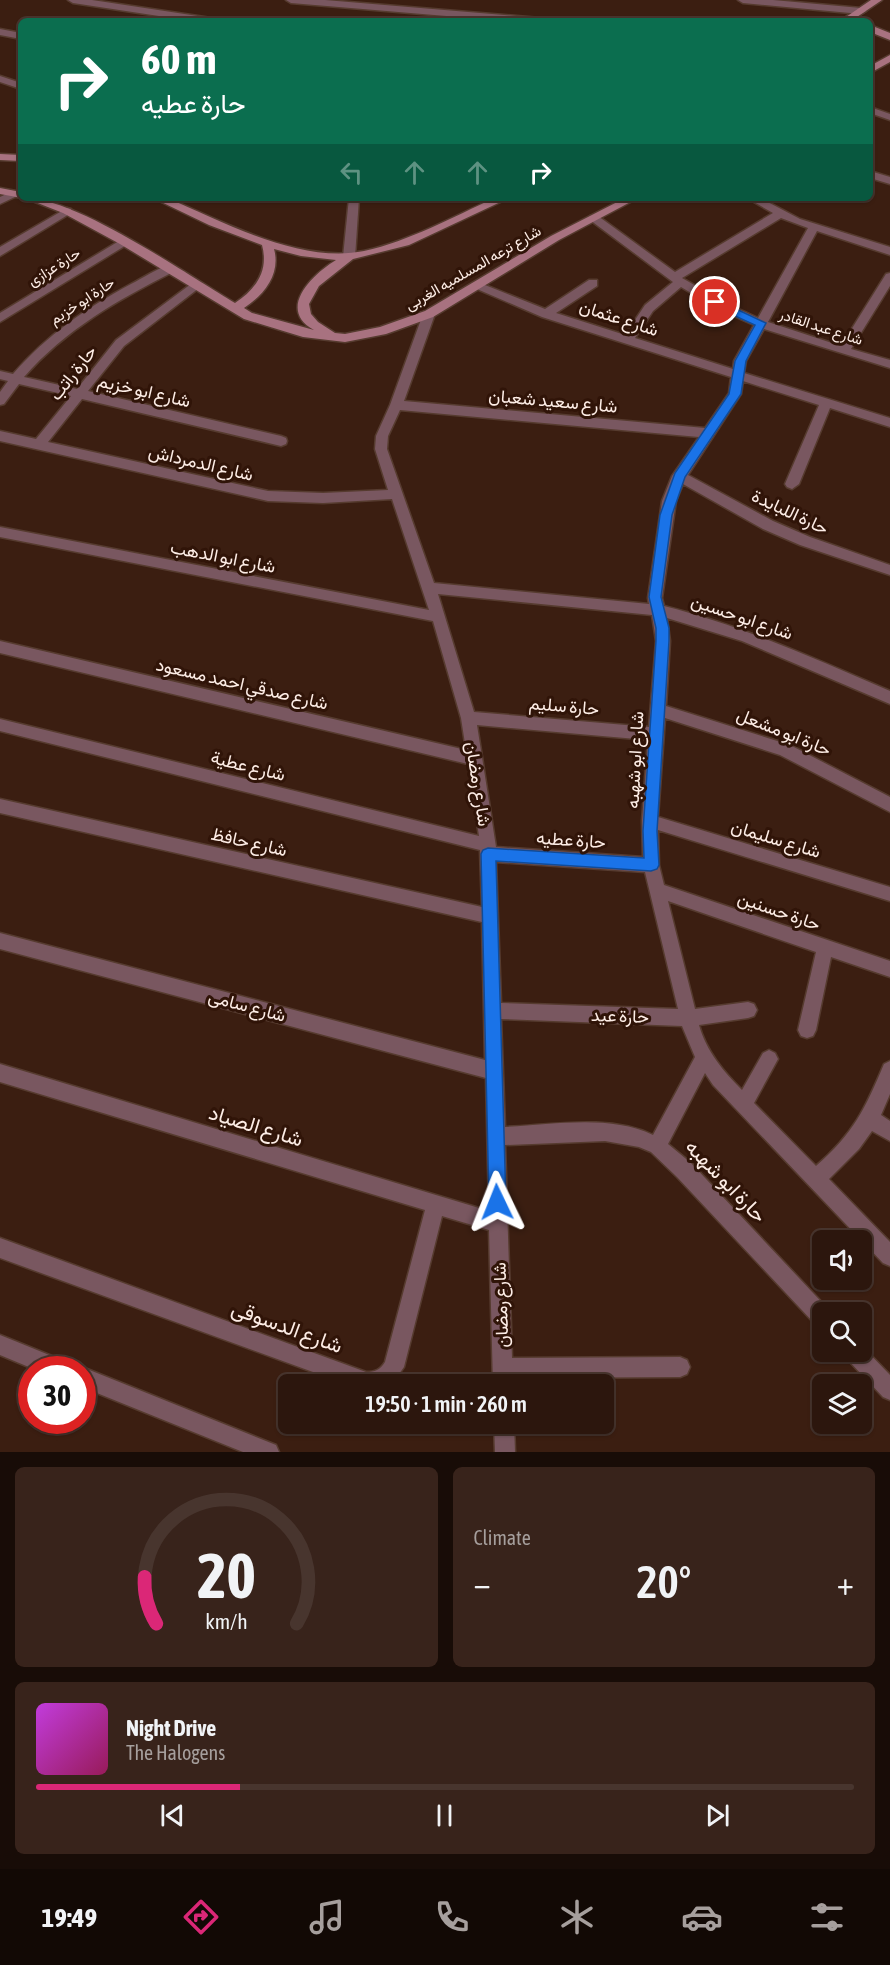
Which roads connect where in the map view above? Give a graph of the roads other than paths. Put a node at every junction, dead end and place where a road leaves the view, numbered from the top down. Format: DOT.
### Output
graph roads {
  1 [pos="73,0"];
  2 [pos="291,0"];
  3 [pos="411,0"];
  4 [pos="743,0"];
  5 [pos="877,0"];
  6 [pos="861,11"];
  7 [pos="406,16"];
  8 [pos="191,18"];
  9 [pos="460,18"];
  10 [pos="849,18"];
  11 [pos="873,29"];
  12 [pos="0,32"];
  13 [pos="18,35"];
  14 [pos="890,37"];
  15 [pos="890,58"];
  16 [pos="873,68"];
  17 [pos="0,79"];
  18 [pos="18,85"];
  19 [pos="873,111"];
  20 [pos="890,117"];
  21 [pos="0,157"];
  22 [pos="18,158"];
  23 [pos="873,175"];
  24 [pos="890,180"];
  25 [pos="0,191"];
  26 [pos="17,195"];
  27 [pos="0,201"];
  28 [pos="39,201"];
  29 [pos="165,201"];
  30 [pos="354,201"];
  31 [pos="497,201"];
  32 [pos="627,201"];
  33 [pos="757,201"];
  34 [pos="67,211"];
  35 [pos="780,214"];
  36 [pos="594,218"];
  37 [pos="814,227"];
  38 [pos="124,242"];
  39 [pos="267,243"];
  40 [pos="890,251"];
  41 [pos="0,252"];
  42 [pos="349,257"];
  43 [pos="169,269"];
  44 [pos="890,277"];
  45 [pos="678,279"];
  46 [pos="593,283"];
  47 [pos="195,285"];
  48 [pos="476,285"];
  49 [pos="235,309"];
  50 [pos="429,314"];
  51 [pos="546,314"];
  52 [pos="0,318"];
  53 [pos="761,323"];
  54 [pos="345,338"];
  55 [pos="628,340"];
  56 [pos="844,351"];
  57 [pos="890,364"];
  58 [pos="0,375"];
  59 [pos="738,375"];
  60 [pos="14,379"];
  61 [pos="80,394"];
  62 [pos="0,401"];
  63 [pos="826,403"];
  64 [pos="396,405"];
  65 [pos="890,423"];
  66 [pos="707,433"];
  67 [pos="0,435"];
  68 [pos="280,441"];
  69 [pos="39,444"];
  70 [pos="679,476"];
  71 [pos="792,484"];
  72 [pos="396,494"];
  73 [pos="0,532"];
  74 [pos="890,570"];
  75 [pos="429,588"];
  76 [pos="657,610"];
  77 [pos="439,617"];
  78 [pos="0,647"];
  79 [pos="890,698"];
  80 [pos="657,710"];
  81 [pos="468,718"];
  82 [pos="0,725"];
  83 [pos="656,734"];
  84 [pos="475,759"];
  85 [pos="890,804"];
  86 [pos="0,806"];
  87 [pos="650,821"];
  88 [pos="488,849"];
  89 [pos="651,865"];
  90 [pos="656,890"];
  91 [pos="890,894"];
  92 [pos="489,916"];
  93 [pos="0,941"];
  94 [pos="825,947"];
  95 [pos="890,969"];
  96 [pos="748,1010"];
  97 [pos="492,1011"];
  98 [pos="689,1018"];
  99 [pos="807,1030"];
  100 [pos="704,1057"];
  101 [pos="769,1059"];
  102 [pos="890,1070"];
  103 [pos="493,1071"];
  104 [pos="0,1073"];
  105 [pos="744,1104"];
  106 [pos="871,1119"];
  107 [pos="890,1132"];
  108 [pos="495,1136"];
  109 [pos="657,1146"];
  110 [pos="815,1179"];
  111 [pos="436,1203"];
  112 [pos="498,1223"];
  113 [pos="0,1248"];
  114 [pos="890,1256"];
  115 [pos="812,1306"];
  116 [pos="0,1344"];
  117 [pos="29,1356"];
  118 [pos="863,1362"];
  119 [pos="680,1367"];
  120 [pos="503,1374"];
  121 [pos="542,1374"];
  122 [pos="96,1383"];
  123 [pos="890,1390"];
  124 [pos="504,1434"];
  125 [pos="269,1452"];
  126 [pos="505,1452"];
  1 -- 8 [label="street"];
  2 -- 7 [label="street"];
  3 -- 7 [label="street"];
  4 -- 6 [label="street"];
  5 -- 6 [label="street"];
  6 -- 10 [label="street"];
  7 -- 9 [label="street"];
  11 -- 14 [label="street"];
  12 -- 13 [label="street"];
  15 -- 16 [label="street"];
  17 -- 18 [label="street"];
  19 -- 20 [label="street"];
  21 -- 22 [label="street"];
  23 -- 24 [label="street"];
  25 -- 26 [label="street"];
  26 -- 27 [label="street"];
  28 -- 34 [label="street, شارع ترعه المسلميه الغربى"];
  29 -- 39 [label="street"];
  30 -- 42 [label="street"];
  31 -- 42 [label="street"];
  32 -- 36 [label="street, شارع ترعه المسلميه الغربى"];
  33 -- 35 [label="street"];
  34 -- 38 [label="street, شارع ترعه المسلميه الغربى"];
  34 -- 41 [label="street"];
  35 -- 37 [label="street"];
  35 -- 45 [label="street"];
  36 -- 45 [label="street, شارع عبد القادر"];
  36 -- 48 [label="street, شارع ترعه المسلميه الغربى"];
  37 -- 40 [label="street"];
  37 -- 53 [label="street, شارع ابو شهبه"];
  38 -- 43 [label="street, شارع ترعه المسلميه الغربى"];
  38 -- 52 [label="street, حارة عزازى"];
  39 -- 42 [label="street"];
  39 -- 49 [label="street"];
  42 -- 54 [label="street"];
  43 -- 47 [label="street, شارع ترعه المسلميه الغربى"];
  43 -- 60 [label="street, حارة ابو خزيم"];
  44 -- 56 [label="street"];
  45 -- 53 [label="street, شارع عبد القادر"];
  45 -- 55 [label="street"];
  46 -- 51 [label="street"];
  47 -- 49 [label="street, شارع ترعه المسلميه الغربى"];
  47 -- 61 [label="street, حارة راتب"];
  48 -- 50 [label="street, شارع ترعه المسلميه الغربى"];
  48 -- 51 [label="street, شارع عثمان"];
  49 -- 54 [label="street, شارع ترعه المسلميه الغربى"];
  50 -- 54 [label="street, شارع ترعه المسلميه الغربى"];
  50 -- 64 [label="street, شارع رمضان"];
  51 -- 55 [label="street, شارع عثمان"];
  53 -- 56 [label="street, شارع عبد القادر"];
  53 -- 59 [label="street, شارع ابو شهبه"];
  55 -- 59 [label="street, شارع عثمان"];
  56 -- 57 [label="street, شارع عبد القادر"];
  58 -- 60 [label="street, شارع ابو خزيم"];
  59 -- 63 [label="street, شارع عثمان"];
  59 -- 66 [label="street, شارع ابو شهبه"];
  60 -- 61 [label="street, شارع ابو خزيم"];
  60 -- 62 [label="street, حارة ابو خزيم"];
  61 -- 68 [label="street, شارع ابو خزيم"];
  61 -- 69 [label="street, حارة راتب"];
  63 -- 65 [label="street, شارع عثمان"];
  63 -- 71 [label="street"];
  64 -- 66 [label="street, شارع سعيد شعبان"];
  64 -- 72 [label="street, شارع رمضان"];
  66 -- 70 [label="street, شارع ابو شهبه"];
  67 -- 69 [label="street, شارع الدمرداش"];
  69 -- 72 [label="street, شارع الدمرداش"];
  70 -- 74 [label="street, حارة اللبايدة"];
  70 -- 76 [label="street, شارع ابو شهبه"];
  72 -- 75 [label="street, شارع رمضان"];
  73 -- 77 [label="street, شارع ابو الدهب"];
  75 -- 76 [label="street, شارع ابو حسين"];
  75 -- 77 [label="street, شارع رمضان"];
  76 -- 79 [label="street, شارع ابو حسين"];
  76 -- 80 [label="street, شارع ابو شهبه"];
  77 -- 81 [label="street, شارع رمضان"];
  78 -- 84 [label="street, شارع صدقي احمد مسعود"];
  80 -- 83 [label="street, شارع ابو شهبه"];
  80 -- 85 [label="street, حارة ابو مشعل"];
  81 -- 83 [label="street, حارة سليم"];
  81 -- 84 [label="street, شارع رمضان"];
  82 -- 88 [label="street, شارع عطية"];
  83 -- 87 [label="street, شارع ابو شهبه"];
  84 -- 88 [label="street, شارع رمضان"];
  86 -- 92 [label="street, شارع حافظ"];
  87 -- 89 [label="street, شارع ابو شهبه"];
  87 -- 91 [label="street, شارع سليمان"];
  88 -- 89 [label="street, حارة عطيه"];
  88 -- 92 [label="street, شارع رمضان"];
  89 -- 90 [label="street, شارع ابو شهبه"];
  90 -- 94 [label="street, حارة حسنين"];
  90 -- 98 [label="street, شارع ابو شهبه"];
  92 -- 97 [label="street, شارع رمضان"];
  93 -- 103 [label="street, شارع سامى"];
  94 -- 95 [label="street, حارة حسنين"];
  94 -- 99 [label="street"];
  96 -- 98 [label="street, حارة عيد"];
  97 -- 98 [label="street, حارة عيد"];
  97 -- 103 [label="street, شارع رمضان"];
  98 -- 100 [label="street, شارع ابو شهبه"];
  100 -- 105 [label="street, شارع ابو شهبه"];
  100 -- 109 [label="street"];
  101 -- 105 [label="street"];
  102 -- 106 [label="street"];
  103 -- 108 [label="street, شارع رمضان"];
  104 -- 111 [label="street, شارع الصياد"];
  105 -- 110 [label="street, شارع ابو شهبه"];
  106 -- 107 [label="street"];
  106 -- 110 [label="street"];
  108 -- 109 [label="street, حارة ابو شهبه"];
  108 -- 112 [label="street, شارع رمضان"];
  109 -- 115 [label="street, حارة ابو شهبه"];
  110 -- 114 [label="street, شارع ابو شهبه"];
  111 -- 112 [label="street, شارع الصياد"];
  111 -- 113 [label="street, شارع الدسوقى"];
  112 -- 120 [label="street, شارع رمضان"];
  116 -- 117 [label="street"];
  118 -- 123 [label="street"];
  119 -- 121 [label="street"];
  122 -- 125 [label="street"];
  124 -- 126 [label="street"];
}
